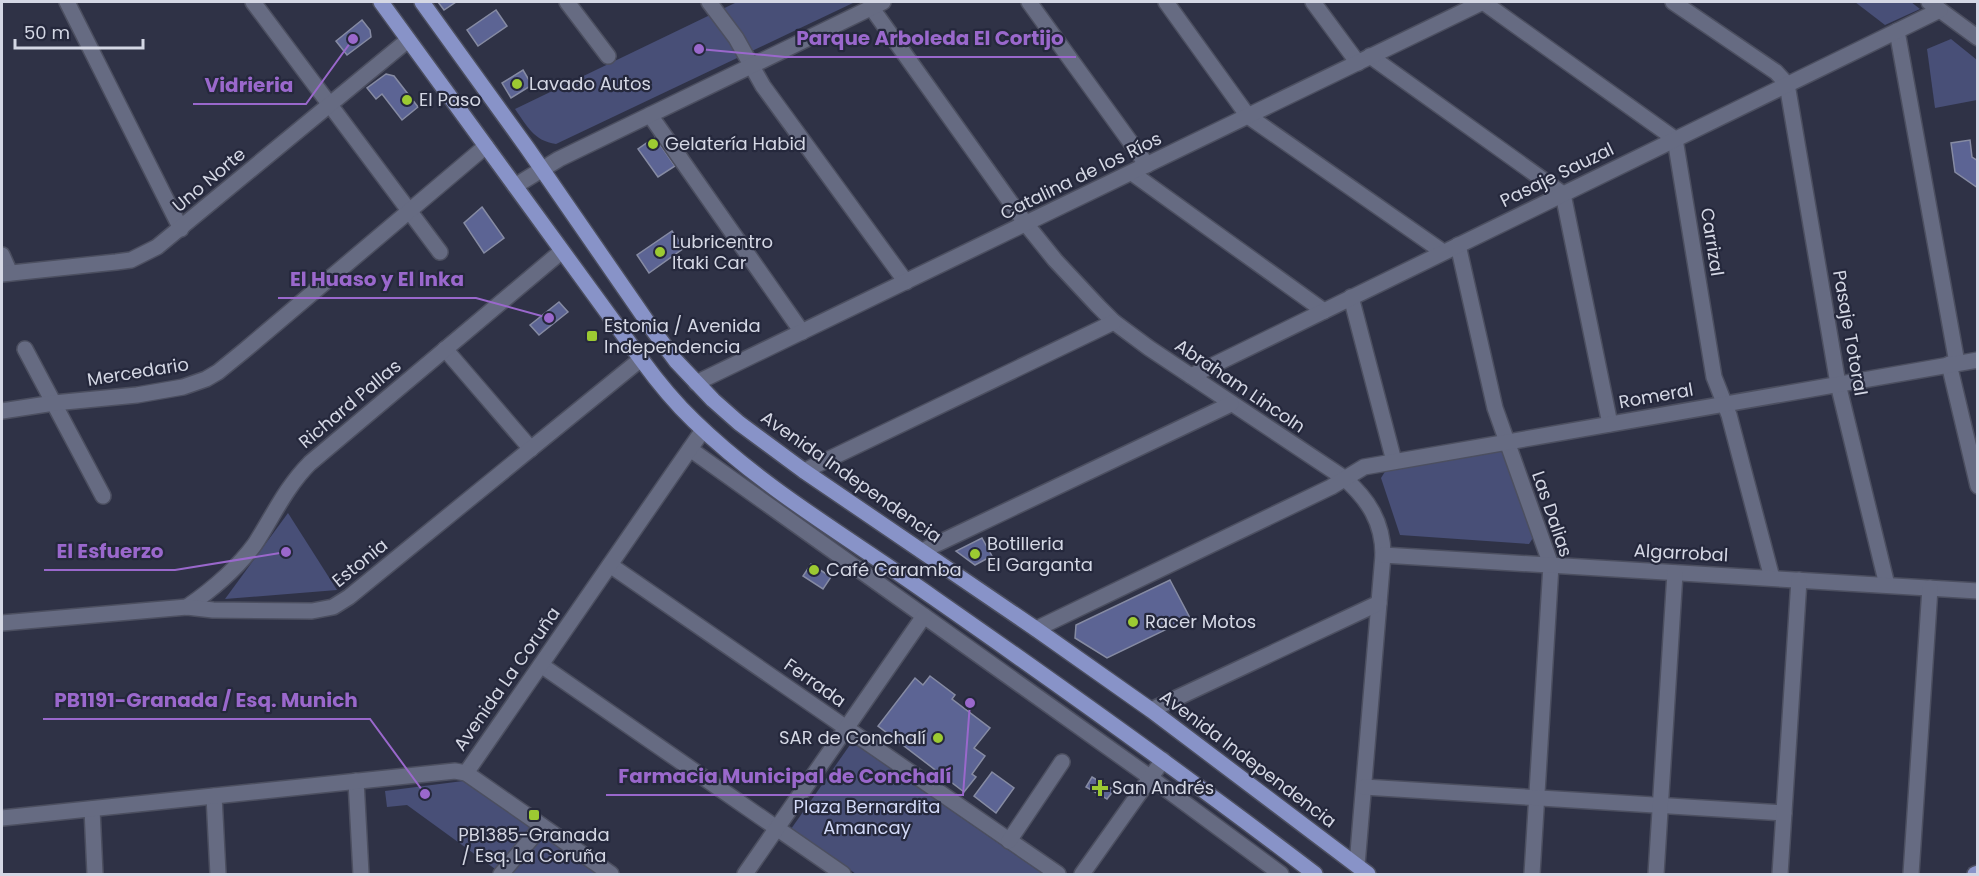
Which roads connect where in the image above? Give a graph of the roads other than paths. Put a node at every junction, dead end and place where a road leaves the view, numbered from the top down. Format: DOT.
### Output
graph roads {
  1 [pos="68,2"];
  2 [pos="253,2"];
  3 [pos="381,2"];
  4 [pos="422,2"];
  5 [pos="567,2"];
  6 [pos="709,2"];
  7 [pos="1029,2"];
  8 [pos="1166,2"];
  9 [pos="1313,2"];
  10 [pos="1483,2"];
  11 [pos="1674,2"];
  12 [pos="877,4"];
  13 [pos="1935,6"];
  14 [pos="1458,7"];
  15 [pos="1897,31"];
  16 [pos="1977,38"];
  17 [pos="408,40"];
  18 [pos="608,56"];
  19 [pos="1364,59"];
  20 [pos="752,66"];
  21 [pos="1787,84"];
  22 [pos="330,104"];
  23 [pos="650,115"];
  24 [pos="1248,116"];
  25 [pos="1675,139"];
  26 [pos="486,146"];
  27 [pos="1147,165"];
  28 [pos="542,169"];
  29 [pos="1132,173"];
  30 [pos="515,186"];
  31 [pos="1563,194"];
  32 [pos="409,211"];
  33 [pos="1026,224"];
  34 [pos="181,229"];
  35 [pos="1458,245"];
  36 [pos="562,251"];
  37 [pos="440,252"];
  38 [pos="1443,252"];
  39 [pos="2,255"];
  40 [pos="6,273"];
  41 [pos="906,282"];
  42 [pos="1351,297"];
  43 [pos="1324,311"];
  44 [pos="1114,322"];
  45 [pos="802,332"];
  46 [pos="25,349"];
  47 [pos="445,349"];
  48 [pos="641,359"];
  49 [pos="1977,360"];
  50 [pos="1953,364"];
  51 [pos="1191,376"];
  52 [pos="696,383"];
  53 [pos="1838,384"];
  54 [pos="54,403"];
  55 [pos="1232,404"];
  56 [pos="1723,404"];
  57 [pos="2,411"];
  58 [pos="1610,423"];
  59 [pos="703,430"];
  60 [pos="1506,441"];
  61 [pos="531,449"];
  62 [pos="690,449"];
  63 [pos="1394,461"];
  64 [pos="804,471"];
  65 [pos="1344,478"];
  66 [pos="1977,486"];
  67 [pos="103,496"];
  68 [pos="922,551"];
  69 [pos="1383,555"];
  70 [pos="610,565"];
  71 [pos="1551,565"];
  72 [pos="1676,573"];
  73 [pos="1772,578"];
  74 [pos="1799,580"];
  75 [pos="1887,585"];
  76 [pos="1930,588"];
  77 [pos="1977,591"];
  78 [pos="1379,603"];
  79 [pos="187,607"];
  80 [pos="924,616"];
  81 [pos="2,623"];
  82 [pos="1036,629"];
  83 [pos="541,665"];
  84 [pos="1151,710"];
  85 [pos="846,728"];
  86 [pos="1163,760"];
  87 [pos="1062,762"];
  88 [pos="466,773"];
  89 [pos="1151,778"];
  90 [pos="356,781"];
  91 [pos="1364,787"];
  92 [pos="214,796"];
  93 [pos="1537,798"];
  94 [pos="1661,806"];
  95 [pos="92,809"];
  96 [pos="1784,813"];
  97 [pos="2,818"];
  98 [pos="542,826"];
  99 [pos="776,828"];
  100 [pos="1009,841"];
  101 [pos="1363,870"];
  102 [pos="95,874"];
  103 [pos="218,874"];
  104 [pos="361,874"];
  105 [pos="501,874"];
  106 [pos="611,874"];
  107 [pos="745,874"];
  108 [pos="843,874"];
  109 [pos="1058,874"];
  110 [pos="1082,874"];
  111 [pos="1281,874"];
  112 [pos="1315,874"];
  113 [pos="1532,874"];
  114 [pos="1656,874"];
  115 [pos="1780,874"];
  116 [pos="1911,874"];
  1 -- 34 [label="street"];
  2 -- 22 [label="street"];
  3 -- 17 [label="main road"];
  4 -- 28 [label="main road, Avenida Independencia"];
  5 -- 18 [label="street"];
  6 -- 20 [label="street"];
  7 -- 27 [label="street"];
  8 -- 24 [label="street"];
  9 -- 19 [label="street"];
  10 -- 14 [label="street, Catalina de los Ríos"];
  10 -- 25 [label="street"];
  11 -- 21 [label="street"];
  12 -- 20 [label="street"];
  12 -- 33 [label="street, Abraham Lincoln"];
  13 -- 15 [label="street, Pasaje Sauzal"];
  13 -- 16 [label="street"];
  14 -- 19 [label="street, Catalina de los Ríos"];
  15 -- 21 [label="street, Pasaje Sauzal"];
  15 -- 50 [label="street"];
  17 -- 22 [label="street, Uno Norte"];
  17 -- 26 [label="main road"];
  19 -- 24 [label="street, Catalina de los Ríos"];
  19 -- 31 [label="street"];
  20 -- 23 [label="street"];
  20 -- 41 [label="street"];
  21 -- 25 [label="street, Pasaje Sauzal"];
  21 -- 53 [label="street, Pasaje Totoral"];
  22 -- 32 [label="street"];
  22 -- 34 [label="street, Uno Norte"];
  23 -- 28 [label="street"];
  23 -- 45 [label="street"];
  24 -- 27 [label="street, Catalina de los Ríos"];
  24 -- 38 [label="street"];
  25 -- 31 [label="street, Pasaje Sauzal"];
  25 -- 56 [label="street, Carrizal"];
  26 -- 30 [label="main road"];
  26 -- 32 [label="street, Mercedario"];
  27 -- 29 [label="street, Catalina de los Ríos"];
  28 -- 30 [label="street"];
  28 -- 52 [label="main road, Avenida Independencia"];
  29 -- 33 [label="street, Catalina de los Ríos"];
  29 -- 43 [label="street"];
  30 -- 36 [label="main road"];
  31 -- 35 [label="street, Pasaje Sauzal"];
  31 -- 58 [label="street"];
  32 -- 37 [label="street"];
  32 -- 54 [label="street, Mercedario"];
  33 -- 41 [label="street, Catalina de los Ríos"];
  33 -- 44 [label="street, Abraham Lincoln"];
  34 -- 40 [label="street, Uno Norte"];
  35 -- 38 [label="street, Pasaje Sauzal"];
  35 -- 60 [label="street, Las Dalias"];
  36 -- 47 [label="street, Richard Pallas"];
  36 -- 48 [label="main road"];
  38 -- 42 [label="street, Pasaje Sauzal"];
  39 -- 40 [label="street"];
  41 -- 45 [label="street, Catalina de los Ríos"];
  42 -- 43 [label="street, Pasaje Sauzal"];
  42 -- 63 [label="street"];
  43 -- 51 [label="street, Pasaje Sauzal"];
  44 -- 51 [label="street, Abraham Lincoln"];
  44 -- 64 [label="street"];
  45 -- 52 [label="street, Catalina de los Ríos"];
  46 -- 54 [label="street"];
  47 -- 61 [label="street"];
  47 -- 79 [label="street, Richard Pallas"];
  48 -- 59 [label="main road"];
  48 -- 61 [label="street, Estonia"];
  49 -- 50 [label="street, Romeral"];
  50 -- 53 [label="street, Romeral"];
  50 -- 66 [label="street"];
  51 -- 55 [label="street, Abraham Lincoln"];
  52 -- 64 [label="main road, Avenida Independencia"];
  53 -- 56 [label="street, Romeral"];
  53 -- 75 [label="street, Pasaje Totoral"];
  54 -- 57 [label="street, Mercedario"];
  54 -- 67 [label="street"];
  55 -- 65 [label="street, Abraham Lincoln"];
  55 -- 68 [label="street"];
  56 -- 58 [label="street, Romeral"];
  56 -- 73 [label="street, Carrizal"];
  58 -- 60 [label="street, Romeral"];
  59 -- 62 [label="street, Avenida La Coruña"];
  59 -- 86 [label="main road"];
  60 -- 63 [label="street, Romeral"];
  60 -- 71 [label="street, Las Dalias"];
  61 -- 79 [label="street, Estonia"];
  62 -- 70 [label="street, Avenida La Coruña"];
  62 -- 80 [label="street"];
  63 -- 65 [label="street, Romeral"];
  64 -- 68 [label="main road, Avenida Independencia"];
  65 -- 69 [label="street, Abraham Lincoln"];
  65 -- 82 [label="street, Romeral"];
  68 -- 82 [label="main road, Avenida Independencia"];
  69 -- 71 [label="street, Algarrobal"];
  69 -- 78 [label="street, Abraham Lincoln"];
  70 -- 83 [label="street, Avenida La Coruña"];
  70 -- 85 [label="street, Ferrada"];
  71 -- 72 [label="street, Algarrobal"];
  71 -- 93 [label="street, Las Dalias"];
  72 -- 73 [label="street, Algarrobal"];
  72 -- 94 [label="street"];
  73 -- 74 [label="street, Algarrobal"];
  74 -- 75 [label="street, Algarrobal"];
  74 -- 96 [label="street"];
  75 -- 76 [label="street, Algarrobal"];
  76 -- 77 [label="street, Algarrobal"];
  76 -- 116 [label="street"];
  78 -- 84 [label="street"];
  78 -- 91 [label="street, Abraham Lincoln"];
  79 -- 81 [label="street, Estonia"];
  80 -- 85 [label="street"];
  80 -- 89 [label="street"];
  82 -- 84 [label="main road, Avenida Independencia"];
  83 -- 88 [label="street, Avenida La Coruña"];
  83 -- 99 [label="street"];
  84 -- 101 [label="main road, Avenida Independencia"];
  85 -- 99 [label="street"];
  85 -- 100 [label="street, Ferrada"];
  86 -- 89 [label="street"];
  86 -- 112 [label="main road"];
  87 -- 100 [label="street"];
  88 -- 90 [label="street, Avenida La Coruña"];
  88 -- 98 [label="street"];
  89 -- 110 [label="street"];
  89 -- 111 [label="street"];
  90 -- 92 [label="street, Avenida La Coruña"];
  90 -- 104 [label="street"];
  91 -- 93 [label="street"];
  91 -- 101 [label="street, Abraham Lincoln"];
  92 -- 95 [label="street, Avenida La Coruña"];
  92 -- 103 [label="street"];
  93 -- 94 [label="street"];
  93 -- 113 [label="street, Las Dalias"];
  94 -- 96 [label="street"];
  94 -- 114 [label="street"];
  95 -- 97 [label="street, Avenida La Coruña"];
  95 -- 102 [label="street"];
  96 -- 115 [label="street"];
  98 -- 105 [label="street"];
  98 -- 106 [label="street"];
  99 -- 107 [label="street"];
  99 -- 108 [label="street"];
  100 -- 109 [label="street, Ferrada"];
}
